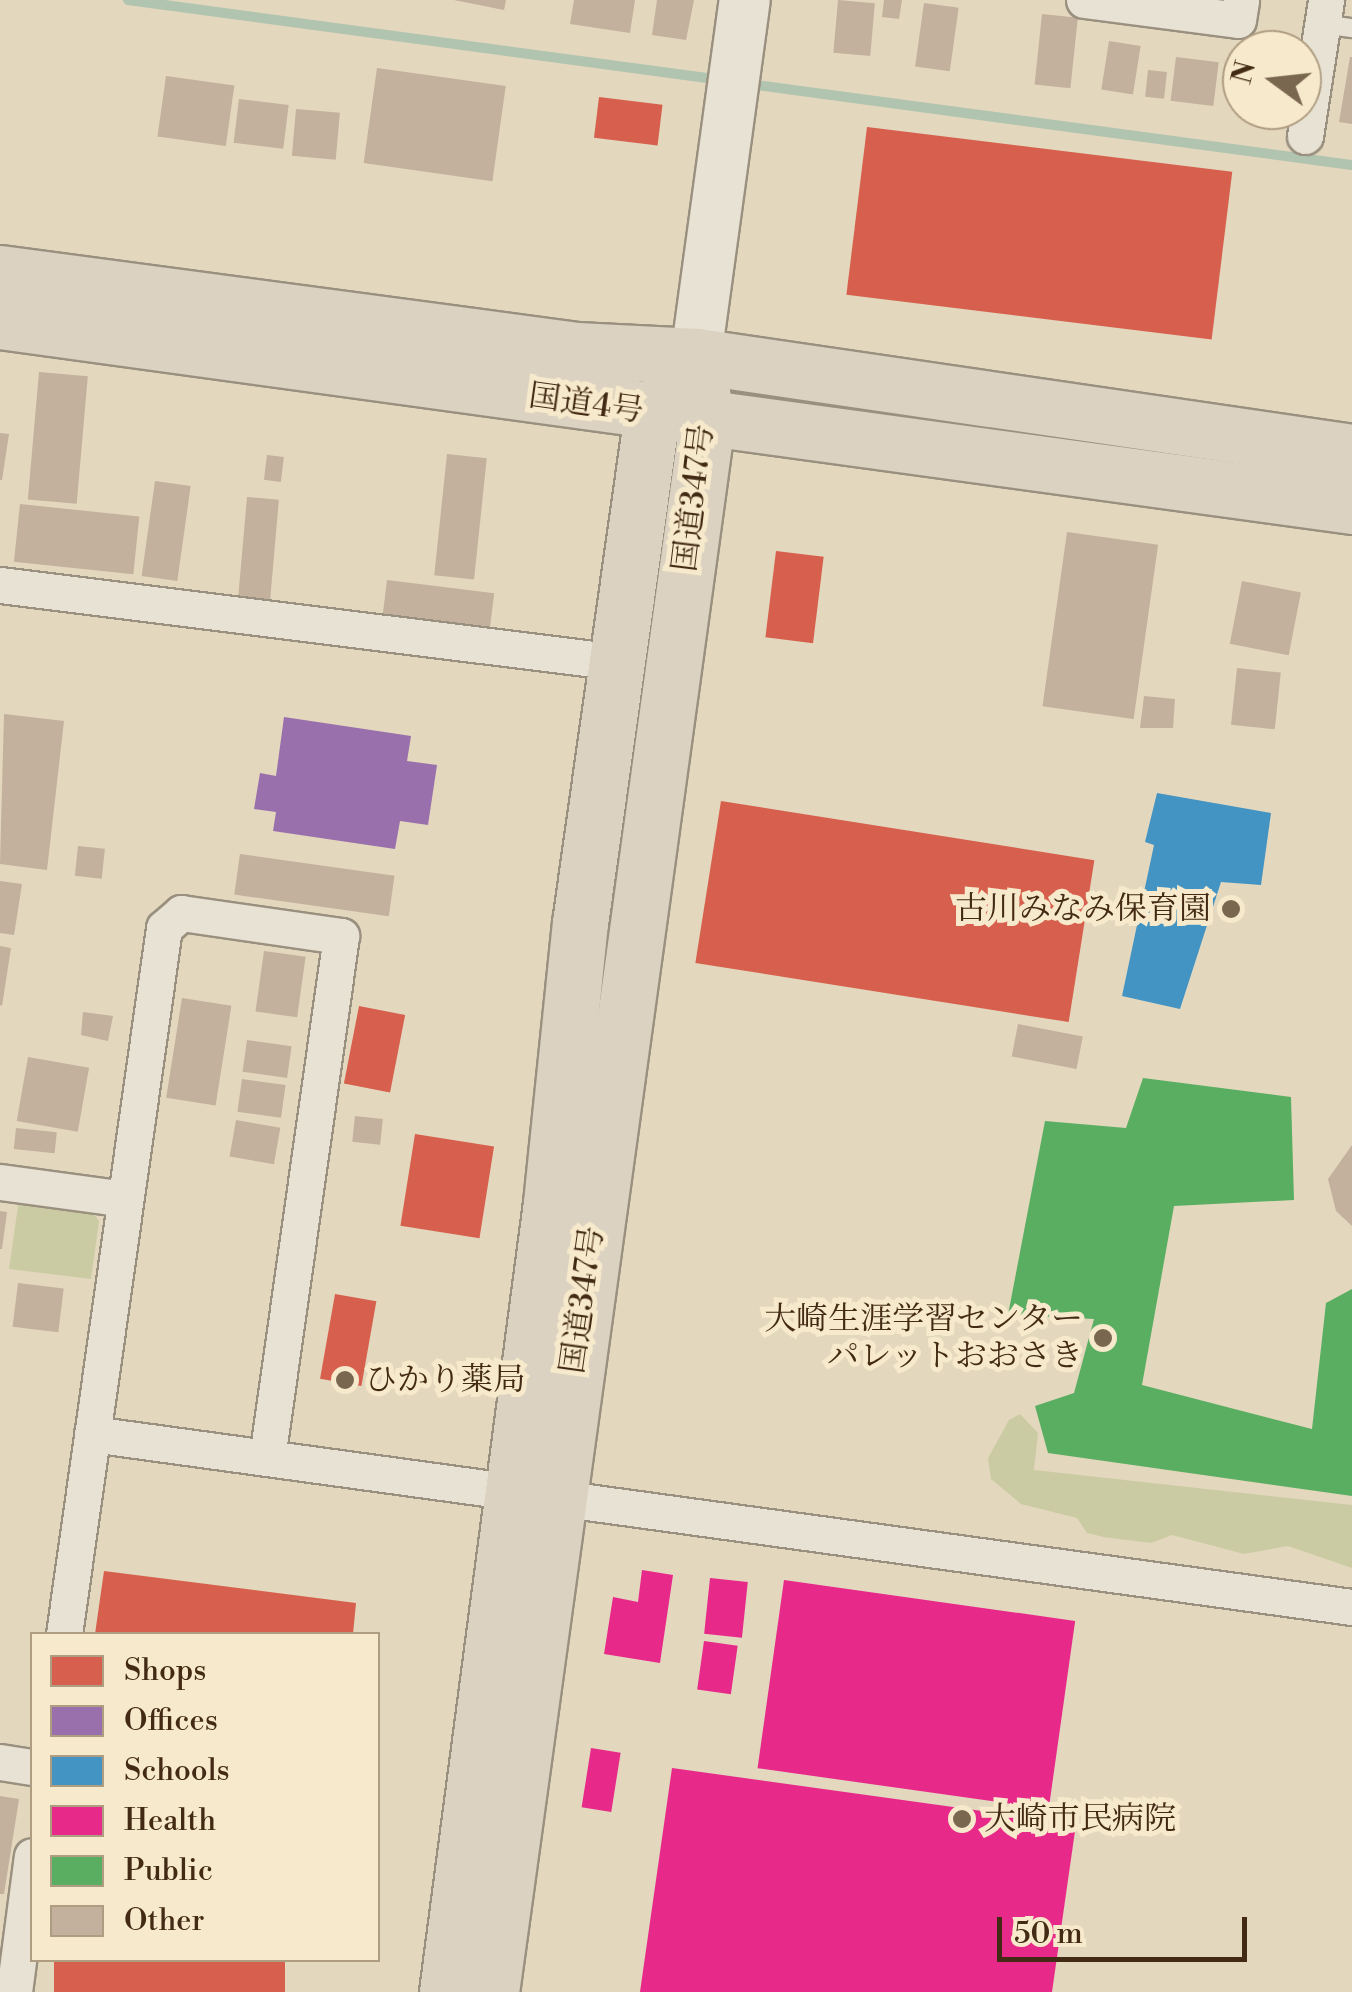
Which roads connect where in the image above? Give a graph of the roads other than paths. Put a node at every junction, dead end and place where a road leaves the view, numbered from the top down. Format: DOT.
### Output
graph roads {
  1 [pos="744,0"];
  2 [pos="1084,0"];
  3 [pos="1241,0"];
  4 [pos="1333,17"];
  5 [pos="1305,136"];
  6 [pos="0,273"];
  7 [pos="0,321"];
  8 [pos="696,356"];
  9 [pos="652,414"];
  10 [pos="707,422"];
  11 [pos="1352,452"];
  12 [pos="1352,506"];
  13 [pos="0,585"];
  14 [pos="617,662"];
  15 [pos="0,1182"];
  16 [pos="125,1199"];
  17 [pos="92,1434"];
  18 [pos="266,1458"];
  19 [pos="534,1494"];
  20 [pos="1352,1607"];
  21 [pos="64,1632"];
  22 [pos="0,1762"];
  23 [pos="30,1766"];
  24 [pos="30,1863"];
  25 [pos="11,1933"];
  26 [pos="14,1992"];
  27 [pos="447,1992"];
  28 [pos="491,1992"];
  1 -- 8 [label="street"];
  2 -- 3 [label="street"];
  4 -- 5 [label="street"];
  6 -- 8 [label="highway, 国道4号"];
  7 -- 9 [label="highway, 国道4号"];
  8 -- 9 [label="highway, 国道347号"];
  8 -- 10 [label="highway, 国道347号"];
  8 -- 11 [label="highway, 国道4号"];
  9 -- 10 [label="highway, 国道4号"];
  9 -- 14 [label="highway, 国道347号"];
  10 -- 12 [label="highway, 国道4号"];
  10 -- 19 [label="highway, 国道347号"];
  13 -- 14 [label="street"];
  14 -- 19 [label="highway, 国道347号"];
  15 -- 16 [label="street"];
  16 -- 17 [label="street"];
  16 -- 18 [label="street"];
  17 -- 18 [label="street"];
  17 -- 21 [label="street"];
  18 -- 19 [label="street"];
  19 -- 20 [label="street"];
  19 -- 27 [label="highway, 国道347号"];
  19 -- 28 [label="highway, 国道347号"];
  22 -- 23 [label="street"];
  24 -- 25 [label="street"];
  25 -- 26 [label="street"];
}
